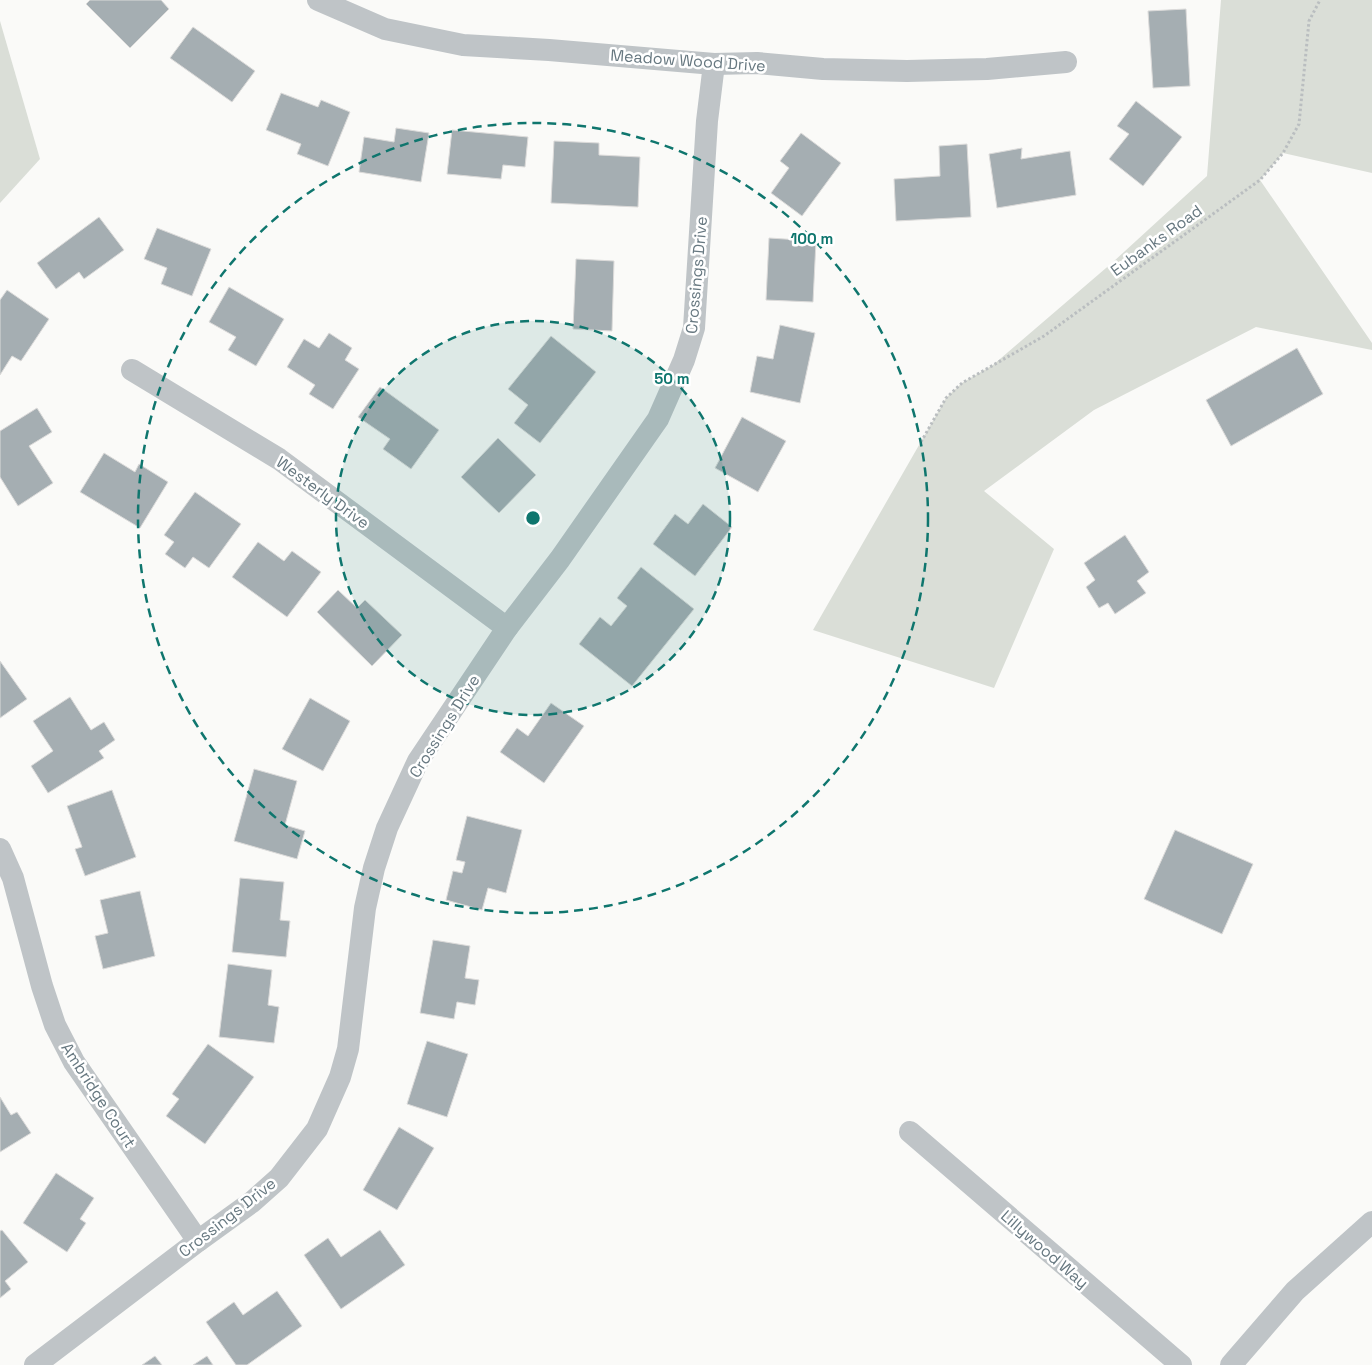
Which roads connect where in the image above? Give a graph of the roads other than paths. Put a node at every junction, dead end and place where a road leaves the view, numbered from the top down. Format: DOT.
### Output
graph roads {
  1 [pos="318,0"];
  2 [pos="1066,62"];
  3 [pos="714,64"];
  4 [pos="132,370"];
  5 [pos="506,628"];
  6 [pos="0,849"];
  7 [pos="910,1132"];
  8 [pos="1372,1222"];
  9 [pos="198,1241"];
  10 [pos="35,1365"];
  11 [pos="1181,1365"];
  12 [pos="1231,1365"];
  1 -- 3 [label="street, Meadow Wood Drive"];
  2 -- 3 [label="street, Meadow Wood Drive"];
  3 -- 5 [label="street, Crossings Drive"];
  4 -- 5 [label="street, Westerly Drive"];
  5 -- 9 [label="street, Crossings Drive"];
  6 -- 9 [label="street, Ambridge Court"];
  7 -- 11 [label="street, Lillywood Way"];
  8 -- 12 [label="street"];
  9 -- 10 [label="street, Crossings Drive"];
}
